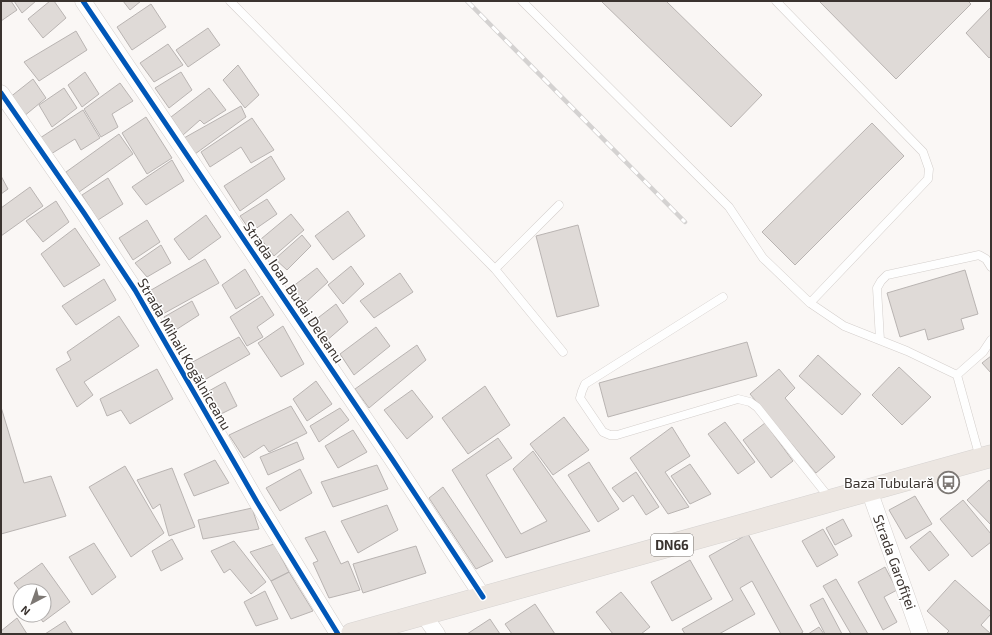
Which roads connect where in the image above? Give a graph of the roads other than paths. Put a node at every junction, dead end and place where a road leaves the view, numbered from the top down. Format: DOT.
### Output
graph roads {
  1 [pos="83,1"];
  2 [pos="230,1"];
  3 [pos="522,1"];
  4 [pos="776,1"];
  5 [pos="1,93"];
  6 [pos="559,205"];
  7 [pos="991,267"];
  8 [pos="496,270"];
  9 [pos="723,297"];
  10 [pos="810,303"];
  11 [pos="880,340"];
  12 [pos="991,340"];
  13 [pos="563,352"];
  14 [pos="957,375"];
  15 [pos="986,457"];
  16 [pos="869,490"];
  17 [pos="832,500"];
  18 [pos="483,597"];
  19 [pos="422,614"];
  20 [pos="338,634"];
  21 [pos="352,634"];
  22 [pos="437,634"];
  23 [pos="920,634"];
  1 -- 18 [label="street, Strada Ioan Budai Deleanu"];
  2 -- 8 [label="lane"];
  3 -- 10 [label="lane"];
  4 -- 10 [label="lane"];
  5 -- 20 [label="street, Strada Mihail Kogălniceanu"];
  6 -- 8 [label="lane"];
  7 -- 11 [label="lane"];
  8 -- 13 [label="lane"];
  9 -- 17 [label="lane"];
  10 -- 11 [label="lane"];
  11 -- 14 [label="lane"];
  12 -- 14 [label="lane"];
  14 -- 15 [label="lane"];
  15 -- 16 [label="main road, DN66"];
  16 -- 17 [label="main road, DN66"];
  16 -- 23 [label="street, Strada Garofiței"];
  17 -- 18 [label="main road, DN66"];
  18 -- 19 [label="main road, DN66"];
  19 -- 21 [label="main road, DN66"];
  19 -- 22 [label="street"];
}
